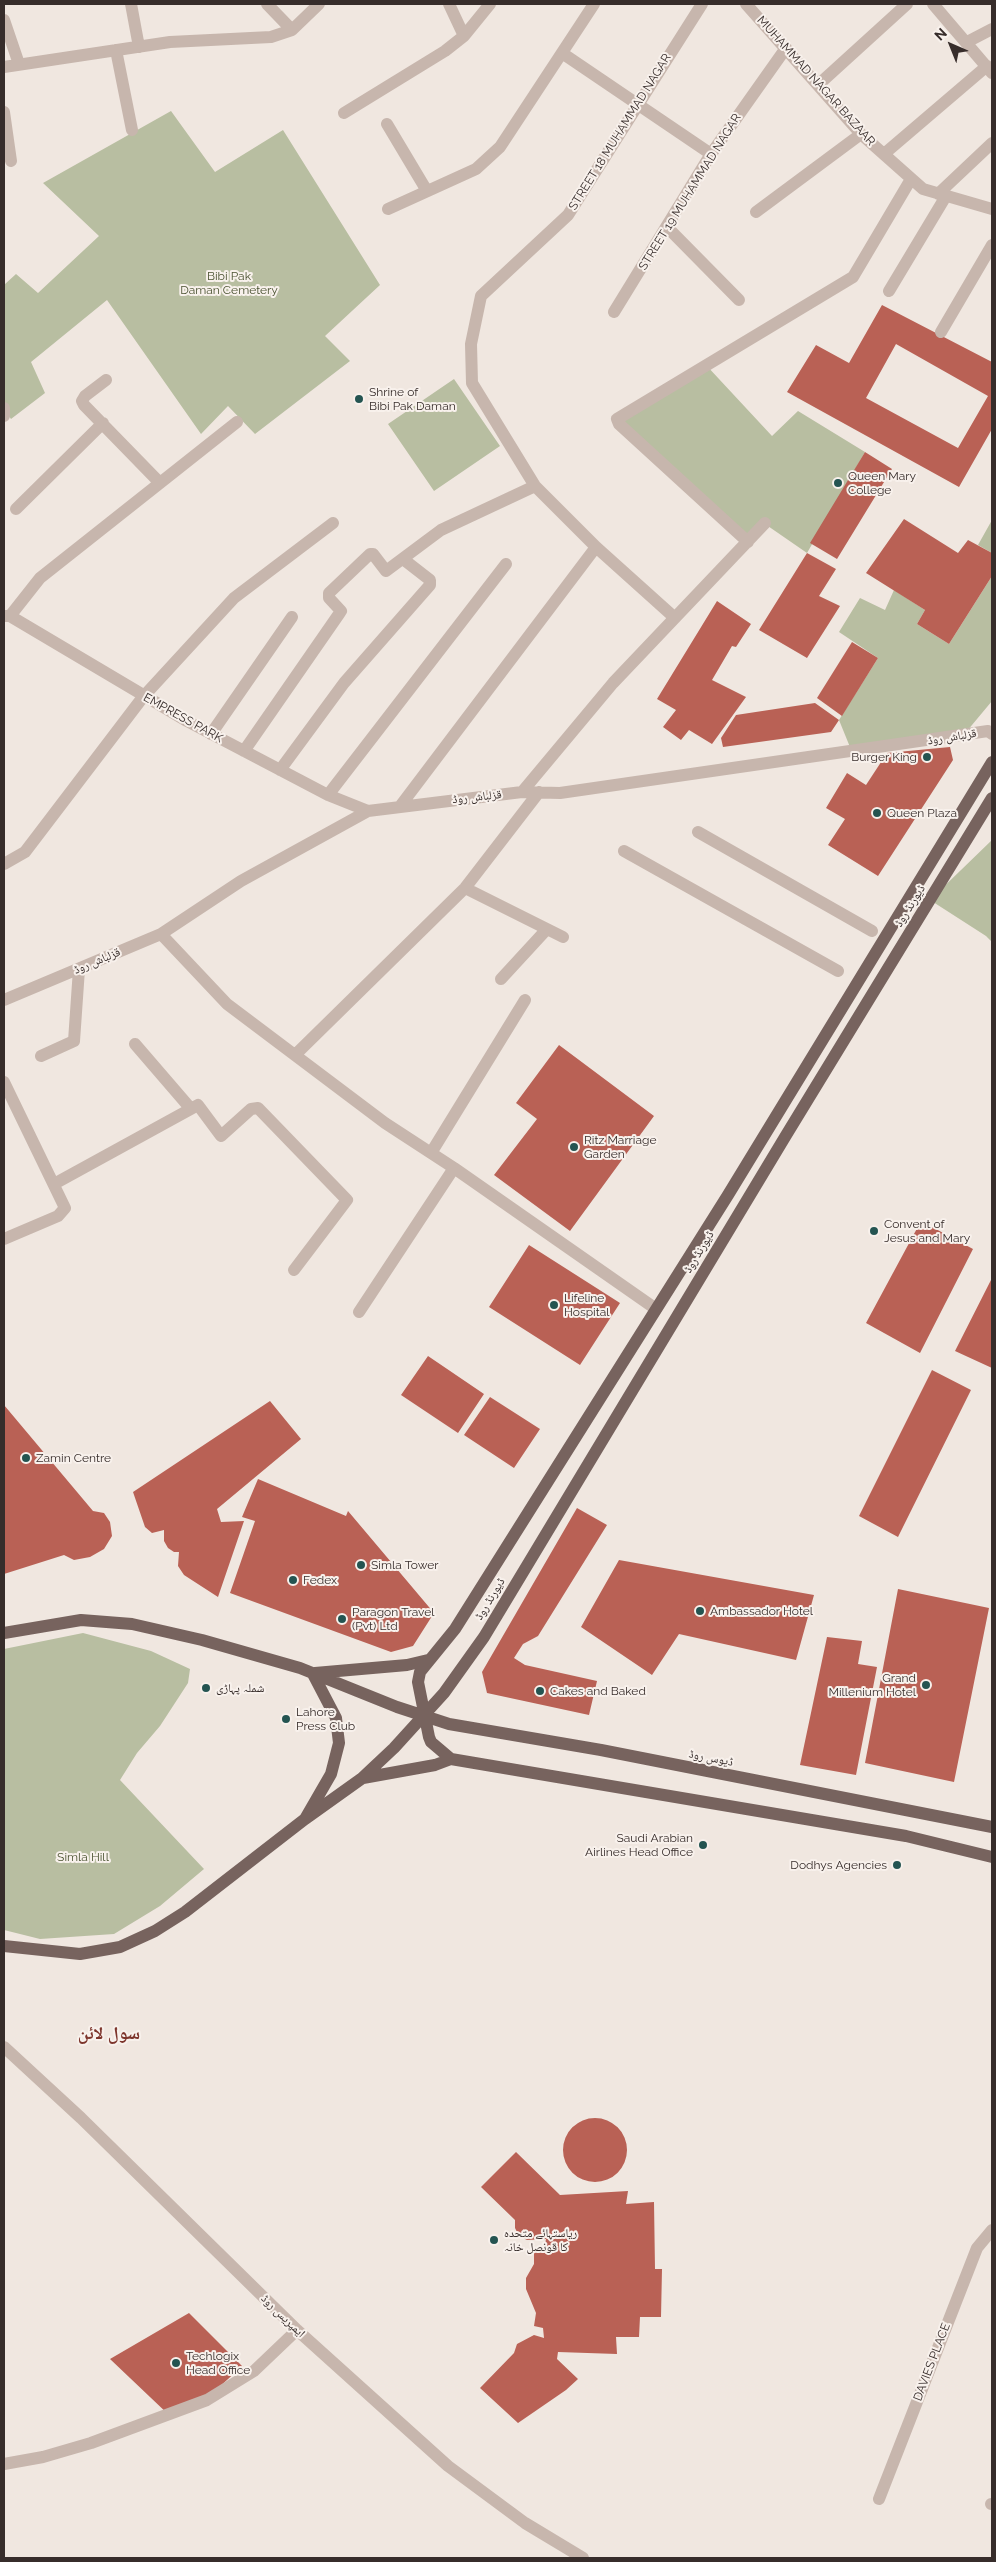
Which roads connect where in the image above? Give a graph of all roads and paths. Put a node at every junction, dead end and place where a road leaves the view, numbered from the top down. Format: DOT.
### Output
graph roads {
  1 [pos="131,4"];
  2 [pos="267,4"];
  3 [pos="318,4"];
  4 [pos="449,4"];
  5 [pos="490,4"];
  6 [pos="594,4"];
  7 [pos="702,4"];
  8 [pos="746,4"];
  9 [pos="907,4"];
  10 [pos="933,4"];
  11 [pos="4,20"];
  12 [pos="992,29"];
  13 [pos="292,30"];
  14 [pos="464,36"];
  15 [pos="967,42"];
  16 [pos="139,47"];
  17 [pos="786,48"];
  18 [pos="116,50"];
  19 [pos="562,53"];
  20 [pos="19,64"];
  21 [pos="4,67"];
  22 [pos="990,69"];
  23 [pos="818,85"];
  24 [pos="638,104"];
  25 [pos="4,112"];
  26 [pos="344,113"];
  27 [pos="387,124"];
  28 [pos="132,130"];
  29 [pos="861,134"];
  30 [pos="992,142"];
  31 [pos="711,154"];
  32 [pos="884,154"];
  33 [pos="11,161"];
  34 [pos="911,179"];
  35 [pos="427,191"];
  36 [pos="942,195"];
  37 [pos="388,209"];
  38 [pos="992,209"];
  39 [pos="756,212"];
  40 [pos="667,227"];
  41 [pos="992,245"];
  42 [pos="889,291"];
  43 [pos="739,300"];
  44 [pos="614,312"];
  45 [pos="941,332"];
  46 [pos="106,380"];
  47 [pos="4,408"];
  48 [pos="4,416"];
  49 [pos="237,422"];
  50 [pos="103,423"];
  51 [pos="160,482"];
  52 [pos="535,486"];
  53 [pos="16,510"];
  54 [pos="333,523"];
  55 [pos="765,524"];
  56 [pos="748,542"];
  57 [pos="596,547"];
  58 [pos="403,559"];
  59 [pos="506,564"];
  60 [pos="7,616"];
  61 [pos="292,617"];
  62 [pos="675,618"];
  63 [pos="143,697"];
  64 [pos="211,734"];
  65 [pos="992,734"];
  66 [pos="244,751"];
  67 [pos="992,762"];
  68 [pos="280,770"];
  69 [pos="522,792"];
  70 [pos="539,792"];
  71 [pos="328,795"];
  72 [pos="992,798"];
  73 [pos="401,806"];
  74 [pos="368,812"];
  75 [pos="698,832"];
  76 [pos="624,851"];
  77 [pos="4,864"];
  78 [pos="465,888"];
  79 [pos="547,929"];
  80 [pos="872,931"];
  81 [pos="161,934"];
  82 [pos="563,937"];
  83 [pos="79,969"];
  84 [pos="838,972"];
  85 [pos="501,979"];
  86 [pos="4,1000"];
  87 [pos="525,1000"];
  88 [pos="134,1044"];
  89 [pos="295,1055"];
  90 [pos="41,1056"];
  91 [pos="4,1082"];
  92 [pos="191,1109"];
  93 [pos="431,1153"];
  94 [pos="454,1168"];
  95 [pos="54,1184"];
  96 [pos="4,1238"];
  97 [pos="294,1270"];
  98 [pos="656,1309"];
  99 [pos="359,1312"];
  100 [pos="4,1633"];
  101 [pos="428,1660"];
  102 [pos="312,1674"];
  103 [pos="423,1716"];
  104 [pos="451,1759"];
  105 [pos="361,1779"];
  106 [pos="305,1818"];
  107 [pos="992,1827"];
  108 [pos="992,1857"];
  109 [pos="4,1946"];
  110 [pos="4,2047"];
  111 [pos="992,2230"];
  112 [pos="296,2330"];
  113 [pos="4,2464"];
  114 [pos="879,2499"];
  115 [pos="583,2558"];
  1 -- 16 [label="street"];
  2 -- 13 [label="street"];
  3 -- 13 [label="street"];
  4 -- 14 [label="street"];
  5 -- 14 [label="street"];
  6 -- 19 [label="street"];
  7 -- 24 [label="street, STREET 18 MUHAMMAD NAGAR"];
  8 -- 17 [label="street, MUHAMMAD NAGAR BAZAAR"];
  9 -- 23 [label="street"];
  10 -- 15 [label="street"];
  11 -- 20 [label="street"];
  12 -- 15 [label="street"];
  13 -- 16 [label="street"];
  14 -- 26 [label="street"];
  15 -- 22 [label="street"];
  16 -- 18 [label="street"];
  17 -- 23 [label="street, MUHAMMAD NAGAR BAZAAR"];
  17 -- 31 [label="street, STREET 19 MUHAMMAD NAGAR"];
  18 -- 20 [label="street"];
  18 -- 28 [label="street"];
  19 -- 24 [label="street"];
  19 -- 35 [label="street"];
  20 -- 21 [label="street"];
  22 -- 32 [label="street"];
  23 -- 29 [label="street, MUHAMMAD NAGAR BAZAAR"];
  24 -- 31 [label="street"];
  24 -- 52 [label="street, STREET 18 MUHAMMAD NAGAR"];
  25 -- 33 [label="street"];
  27 -- 35 [label="street"];
  29 -- 32 [label="street, MUHAMMAD NAGAR BAZAAR"];
  29 -- 39 [label="street"];
  30 -- 36 [label="street"];
  31 -- 40 [label="street, STREET 19 MUHAMMAD NAGAR"];
  32 -- 34 [label="street, MUHAMMAD NAGAR BAZAAR"];
  34 -- 36 [label="street, MUHAMMAD NAGAR BAZAAR"];
  34 -- 56 [label="street"];
  35 -- 37 [label="street"];
  36 -- 38 [label="street, MUHAMMAD NAGAR BAZAAR"];
  36 -- 42 [label="street"];
  40 -- 43 [label="street"];
  40 -- 44 [label="street, STREET 19 MUHAMMAD NAGAR"];
  41 -- 45 [label="street"];
  46 -- 50 [label="street"];
  47 -- 48 [label="street"];
  49 -- 51 [label="street"];
  50 -- 51 [label="street"];
  50 -- 53 [label="street"];
  51 -- 60 [label="street"];
  52 -- 57 [label="street"];
  52 -- 58 [label="street"];
  54 -- 63 [label="street"];
  55 -- 56 [label="street"];
  56 -- 62 [label="street"];
  57 -- 62 [label="street"];
  57 -- 73 [label="street"];
  58 -- 66 [label="street"];
  58 -- 68 [label="street"];
  59 -- 71 [label="street"];
  60 -- 63 [label="street, EMPRESS PARK"];
  61 -- 64 [label="street"];
  62 -- 69 [label="street"];
  63 -- 64 [label="street, EMPRESS PARK"];
  63 -- 77 [label="street"];
  64 -- 66 [label="street, EMPRESS PARK"];
  65 -- 70 [label="street, قزلباش روڈ"];
  66 -- 68 [label="street, EMPRESS PARK"];
  67 -- 98 [label="main road, ڈیورنڈ روڈ"];
  68 -- 71 [label="street, EMPRESS PARK"];
  69 -- 70 [label="street, قزلباش روڈ"];
  69 -- 73 [label="street, قزلباش روڈ"];
  70 -- 78 [label="street"];
  71 -- 74 [label="street, EMPRESS PARK"];
  72 -- 103 [label="main road, ڈیورنڈ روڈ"];
  73 -- 74 [label="street, قزلباش روڈ"];
  74 -- 81 [label="street, قزلباش روڈ"];
  75 -- 80 [label="street"];
  76 -- 84 [label="street"];
  78 -- 79 [label="street"];
  78 -- 89 [label="street"];
  79 -- 82 [label="street"];
  79 -- 85 [label="street"];
  81 -- 83 [label="street, قزلباش روڈ"];
  81 -- 89 [label="street"];
  83 -- 86 [label="street, قزلباش روڈ"];
  83 -- 90 [label="street"];
  87 -- 93 [label="street"];
  88 -- 92 [label="street"];
  89 -- 93 [label="street"];
  91 -- 95 [label="street"];
  92 -- 95 [label="street"];
  92 -- 97 [label="street"];
  93 -- 94 [label="street"];
  94 -- 98 [label="street"];
  94 -- 99 [label="street"];
  95 -- 96 [label="street"];
  98 -- 101 [label="main road, ڈیورنڈ روڈ"];
  100 -- 102 [label="main road"];
  101 -- 102 [label="main road"];
  101 -- 103 [label="main road, ڈیورنڈ روڈ"];
  102 -- 103 [label="main road, ڈیوس روڈ"];
  102 -- 106 [label="main road"];
  103 -- 104 [label="main road"];
  103 -- 105 [label="main road, ڈیورنڈ روڈ"];
  103 -- 107 [label="main road, ڈیوس روڈ"];
  104 -- 105 [label="main road"];
  104 -- 108 [label="main road"];
  105 -- 106 [label="main road, ڈیورنڈ روڈ"];
  106 -- 109 [label="main road"];
  110 -- 112 [label="street, ایمپریس روڈ"];
  111 -- 114 [label="street, DAVIES PLACE"];
  112 -- 113 [label="street"];
  112 -- 115 [label="street, ایمپریس روڈ"];
}
